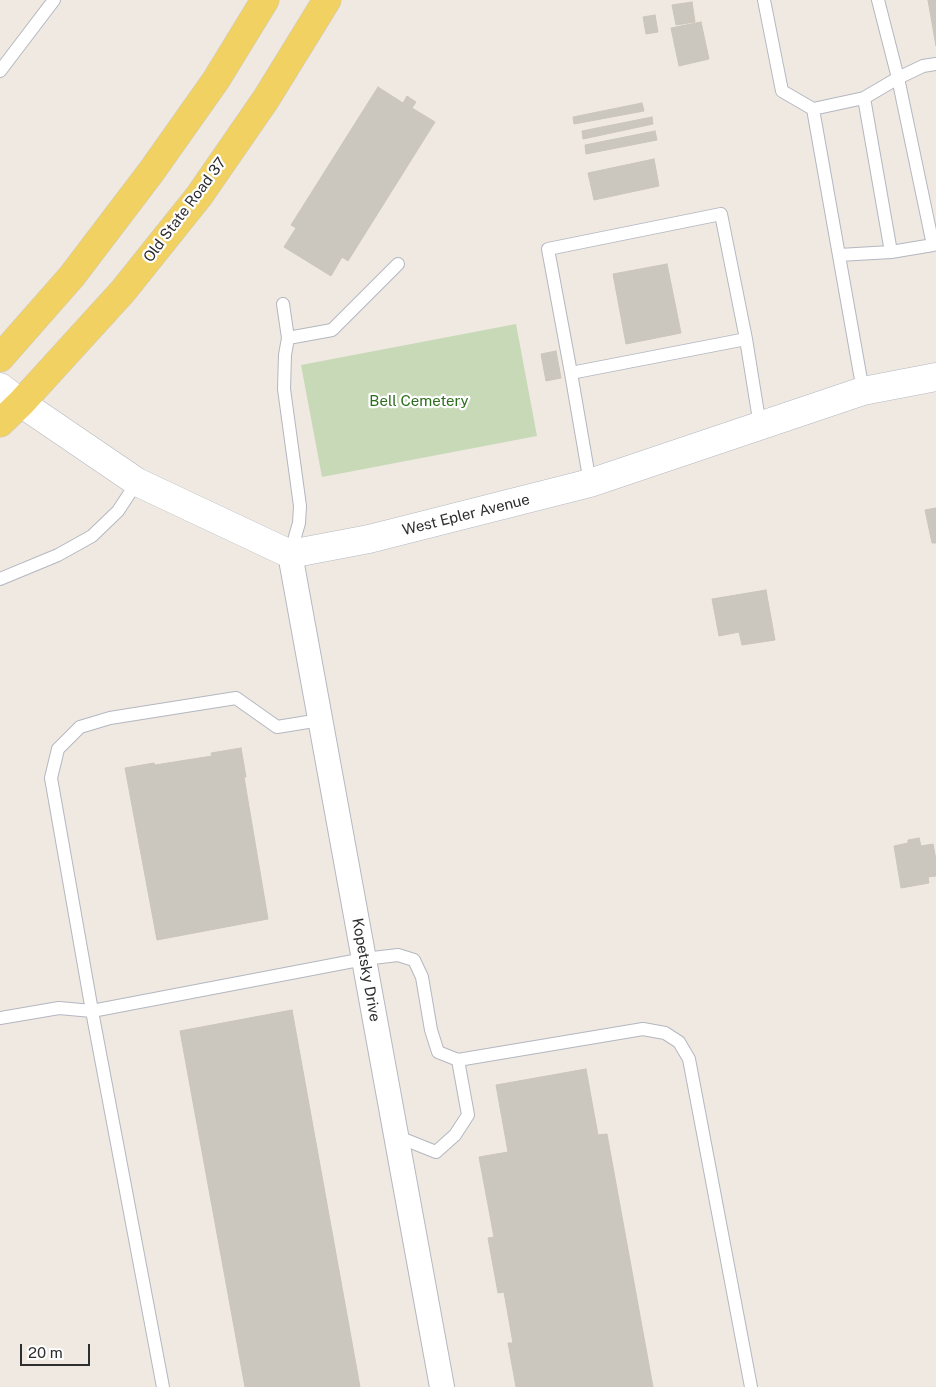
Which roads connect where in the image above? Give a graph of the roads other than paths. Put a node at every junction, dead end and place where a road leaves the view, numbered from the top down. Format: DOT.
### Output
graph roads {
  1 [pos="54,0"];
  2 [pos="265,0"];
  3 [pos="327,0"];
  4 [pos="764,0"];
  5 [pos="878,0"];
  6 [pos="936,64"];
  7 [pos="0,71"];
  8 [pos="898,78"];
  9 [pos="864,98"];
  10 [pos="813,109"];
  11 [pos="891,252"];
  12 [pos="839,256"];
  13 [pos="398,264"];
  14 [pos="283,304"];
  15 [pos="288,338"];
  16 [pos="746,339"];
  17 [pos="0,358"];
  18 [pos="571,373"];
  19 [pos="936,377"];
  20 [pos="863,391"];
  21 [pos="10,395"];
  22 [pos="0,423"];
  23 [pos="760,426"];
  24 [pos="137,482"];
  25 [pos="590,483"];
  26 [pos="290,554"];
  27 [pos="0,578"];
  28 [pos="320,720"];
  29 [pos="364,959"];
  30 [pos="92,1011"];
  31 [pos="0,1018"];
  32 [pos="458,1060"];
  33 [pos="396,1136"];
  34 [pos="163,1387"];
  35 [pos="442,1387"];
  36 [pos="751,1387"];
  1 -- 7 [label="lane"];
  2 -- 17 [label="main road"];
  3 -- 21 [label="main road, Old State Road 37"];
  4 -- 10 [label="lane"];
  5 -- 8 [label="lane"];
  6 -- 8 [label="lane"];
  8 -- 9 [label="lane"];
  8 -- 11 [label="lane"];
  9 -- 10 [label="lane"];
  9 -- 11 [label="lane"];
  10 -- 12 [label="lane"];
  11 -- 12 [label="lane"];
  12 -- 20 [label="lane"];
  13 -- 15 [label="lane"];
  14 -- 15 [label="lane"];
  15 -- 26 [label="lane"];
  16 -- 18 [label="lane"];
  16 -- 18 [label="lane"];
  16 -- 23 [label="lane"];
  18 -- 25 [label="lane"];
  19 -- 20 [label="street, West Epler Avenue"];
  20 -- 23 [label="street, West Epler Avenue"];
  21 -- 22 [label="main road"];
  21 -- 24 [label="street"];
  23 -- 25 [label="street, West Epler Avenue"];
  24 -- 26 [label="street"];
  24 -- 27 [label="lane"];
  25 -- 26 [label="street, West Epler Avenue"];
  26 -- 28 [label="street, Kopetsky Drive"];
  28 -- 29 [label="street, Kopetsky Drive"];
  28 -- 30 [label="lane"];
  29 -- 30 [label="lane"];
  29 -- 32 [label="lane"];
  29 -- 33 [label="street, Kopetsky Drive"];
  30 -- 31 [label="lane"];
  30 -- 34 [label="lane"];
  32 -- 33 [label="lane"];
  32 -- 36 [label="lane"];
  33 -- 35 [label="street, Kopetsky Drive"];
}
